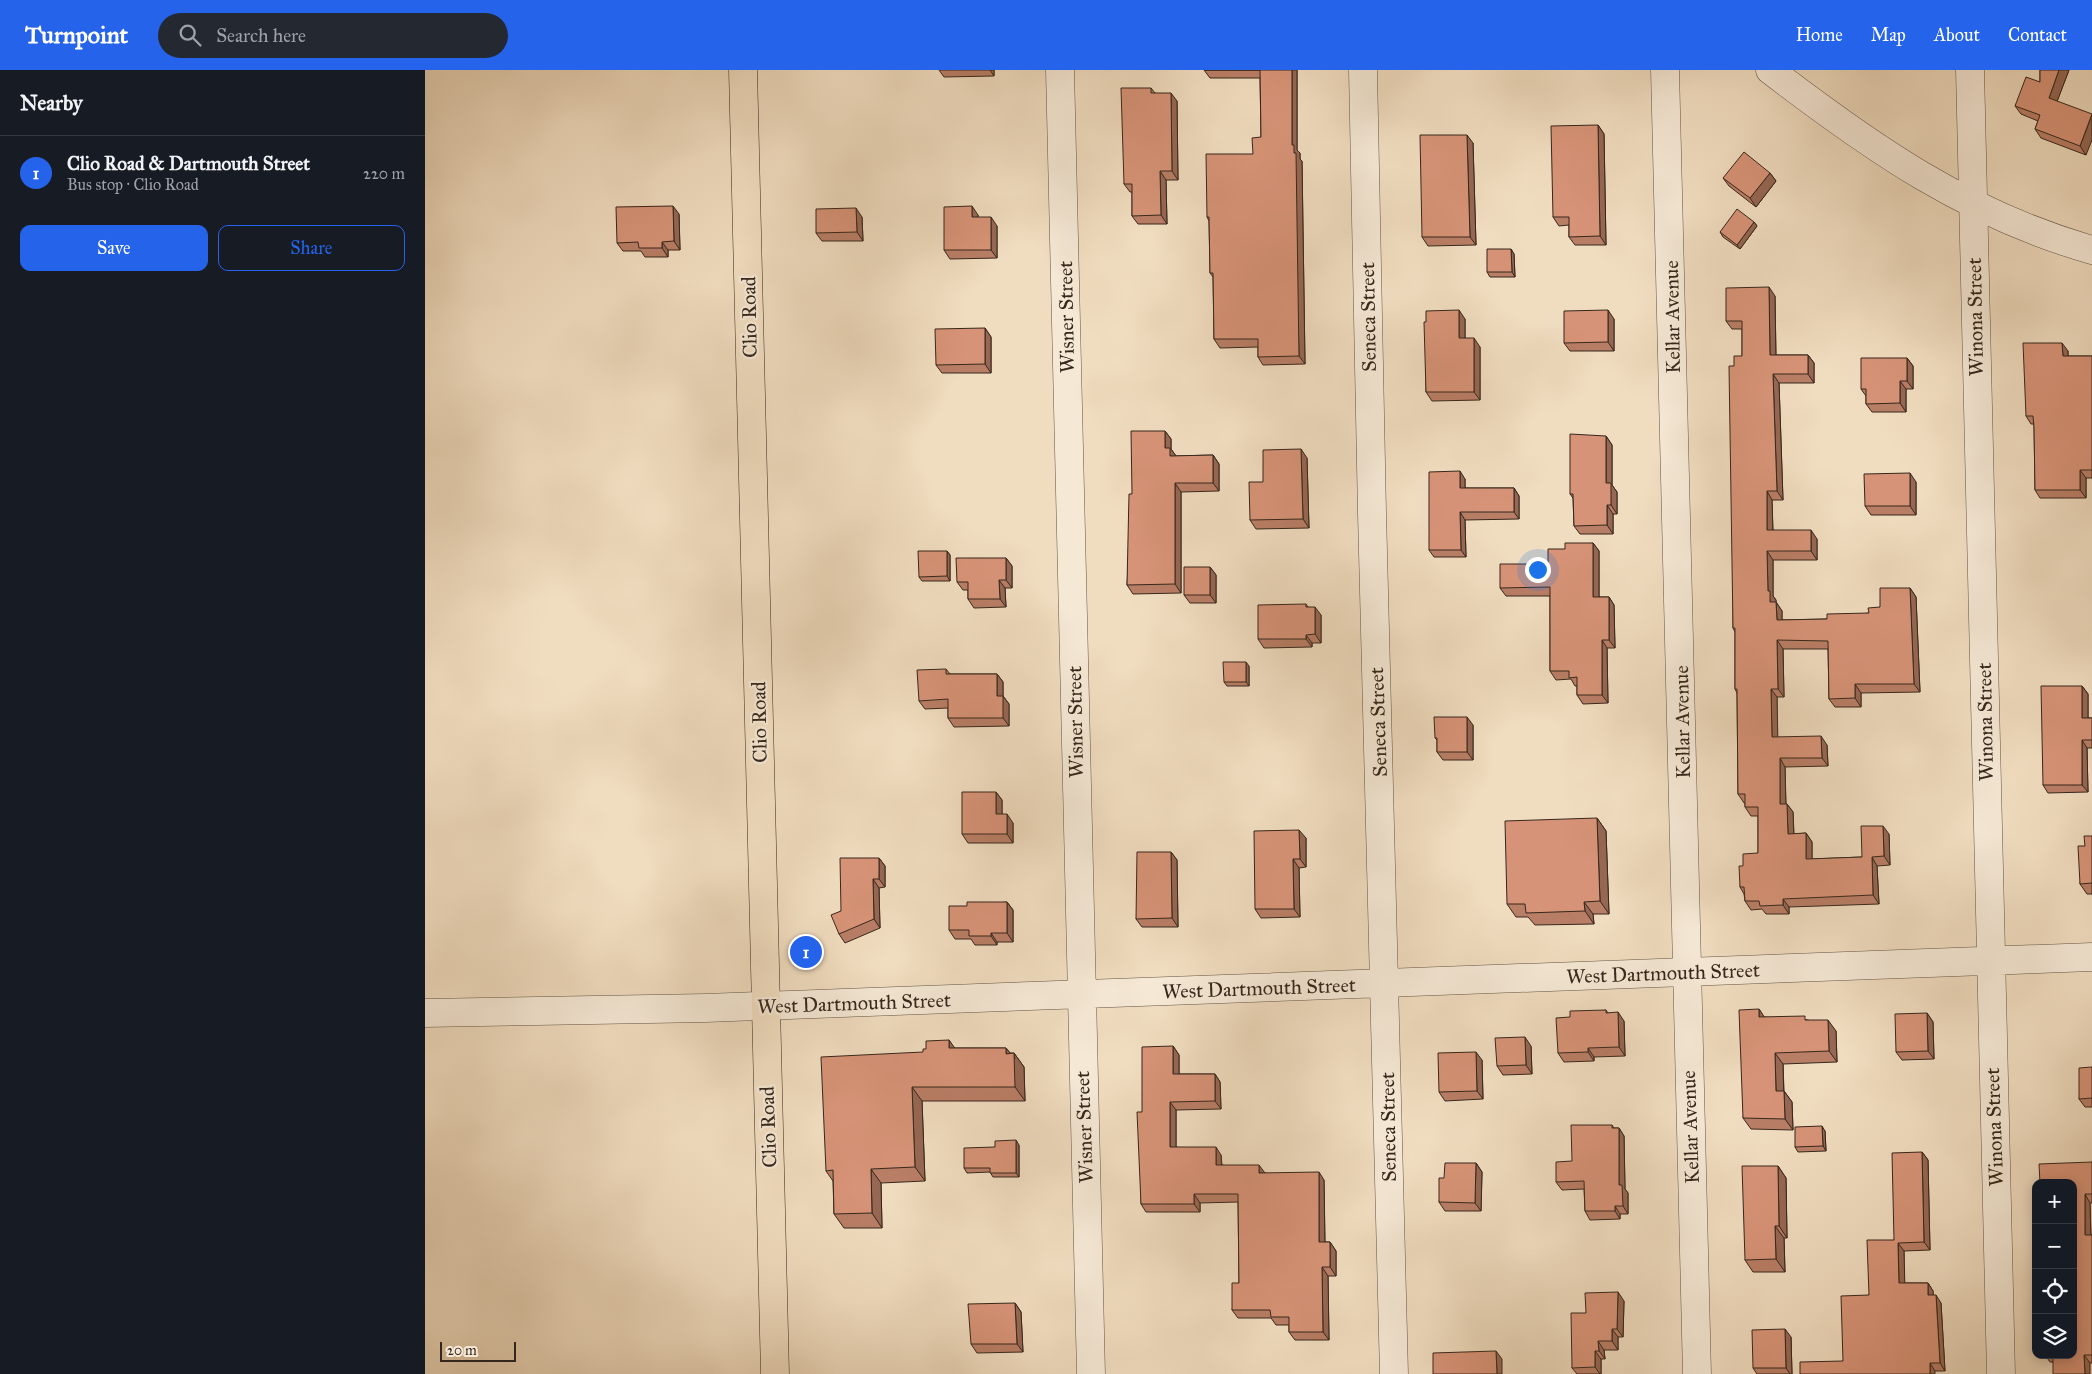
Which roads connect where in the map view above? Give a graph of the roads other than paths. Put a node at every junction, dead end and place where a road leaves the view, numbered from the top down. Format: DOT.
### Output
graph roads {
  1 [pos="743,70"];
  2 [pos="1060,70"];
  3 [pos="1363,70"];
  4 [pos="1665,70"];
  5 [pos="1770,70"];
  6 [pos="1970,70"];
  7 [pos="1973,204"];
  8 [pos="2092,250"];
  9 [pos="2092,957"];
  10 [pos="1990,961"];
  11 [pos="1687,972"];
  12 [pos="1384,983"];
  13 [pos="1081,995"];
  14 [pos="766,1006"];
  15 [pos="425,1013"];
  16 [pos="775,1374"];
  17 [pos="1091,1374"];
  18 [pos="1394,1374"];
  19 [pos="1697,1374"];
  20 [pos="2001,1374"];
  1 -- 14 [label="main road, Clio Road"];
  2 -- 13 [label="street, Wisner Street"];
  3 -- 12 [label="street, Seneca Street"];
  4 -- 11 [label="street, Kellar Avenue"];
  5 -- 7 [label="street"];
  6 -- 7 [label="street, Winona Street"];
  7 -- 8 [label="street"];
  7 -- 10 [label="street, Winona Street"];
  9 -- 10 [label="street, West Dartmouth Street"];
  10 -- 11 [label="street, West Dartmouth Street"];
  10 -- 20 [label="street, Winona Street"];
  11 -- 12 [label="street, West Dartmouth Street"];
  11 -- 19 [label="street, Kellar Avenue"];
  12 -- 13 [label="street, West Dartmouth Street"];
  12 -- 18 [label="street, Seneca Street"];
  13 -- 14 [label="street, West Dartmouth Street"];
  13 -- 17 [label="street, Wisner Street"];
  14 -- 15 [label="street, West Dartmouth Street"];
  14 -- 16 [label="main road, Clio Road"];
}
